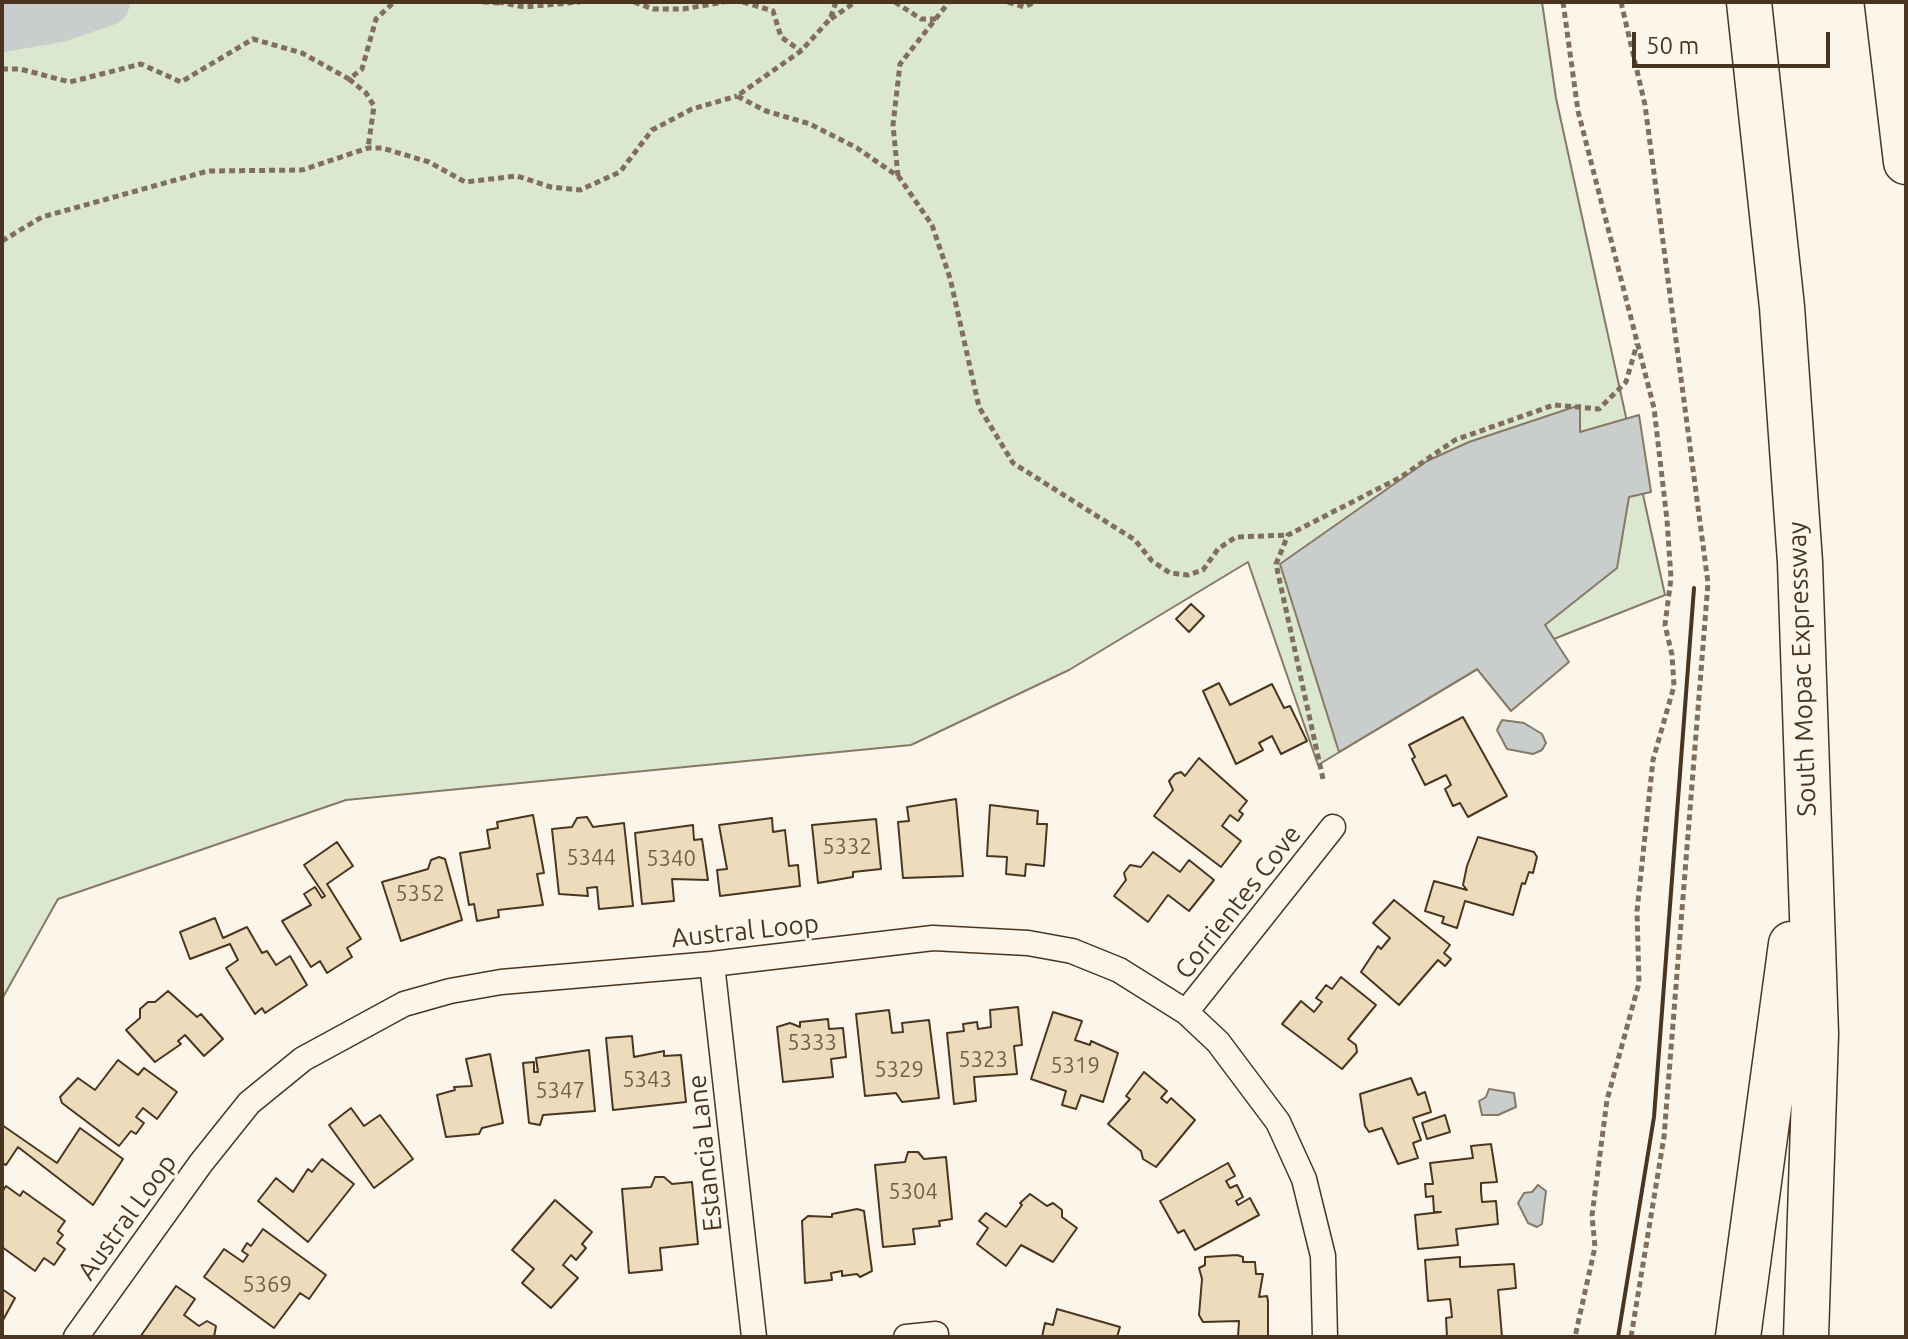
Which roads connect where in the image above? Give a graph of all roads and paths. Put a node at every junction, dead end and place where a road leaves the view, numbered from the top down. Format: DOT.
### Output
graph roads {
  1 [pos="394,2"];
  2 [pos="483,2"];
  3 [pos="500,2"];
  4 [pos="580,2"];
  5 [pos="634,2"];
  6 [pos="724,2"];
  7 [pos="743,2"];
  8 [pos="836,2"];
  9 [pos="855,2"];
  10 [pos="895,2"];
  11 [pos="949,2"];
  12 [pos="1008,2"];
  13 [pos="1035,2"];
  14 [pos="1563,2"];
  15 [pos="1621,2"];
  16 [pos="1749,2"];
  17 [pos="1887,2"];
  18 [pos="708,4"];
  19 [pos="830,19"];
  20 [pos="938,19"];
  21 [pos="801,51"];
  22 [pos="2,69"];
  23 [pos="349,79"];
  24 [pos="737,96"];
  25 [pos="368,148"];
  26 [pos="1906,162"];
  27 [pos="899,177"];
  28 [pos="2,241"];
  29 [pos="1638,343"];
  30 [pos="1288,535"];
  31 [pos="1323,779"];
  32 [pos="1808,811"];
  33 [pos="1333,827"];
  34 [pos="712,964"];
  35 [pos="1186,1012"];
  36 [pos="936,1334"];
  37 [pos="76,1337"];
  38 [pos="754,1337"];
  39 [pos="906,1337"];
  40 [pos="1325,1337"];
  41 [pos="1575,1337"];
  42 [pos="1631,1337"];
  43 [pos="1738,1337"];
  44 [pos="1806,1337"];
  1 -- 23 [label="path"];
  2 -- 3 [label="path"];
  3 -- 4 [label="path"];
  5 -- 18 [label="path"];
  6 -- 18 [label="path"];
  7 -- 21 [label="path"];
  8 -- 19 [label="path"];
  9 -- 19 [label="path"];
  10 -- 20 [label="path"];
  11 -- 20 [label="path"];
  12 -- 13 [label="path"];
  14 -- 29 [label="path"];
  15 -- 42 [label="path"];
  16 -- 32 [label="highway, South Mopac Expressway"];
  17 -- 26 [label="highway"];
  19 -- 21 [label="path"];
  20 -- 27 [label="path"];
  21 -- 24 [label="path"];
  22 -- 23 [label="path"];
  23 -- 25 [label="path"];
  24 -- 25 [label="path"];
  24 -- 27 [label="path"];
  25 -- 28 [label="path"];
  27 -- 30 [label="path"];
  29 -- 30 [label="path"];
  29 -- 41 [label="path"];
  30 -- 31 [label="path"];
  32 -- 43 [label="highway"];
  32 -- 44 [label="highway, South Mopac Expressway"];
  33 -- 35 [label="street, Corrientes Cove"];
  34 -- 35 [label="street, Austral Loop"];
  34 -- 37 [label="street, Austral Loop"];
  34 -- 38 [label="street, Estancia Lane"];
  35 -- 40 [label="street, Austral Loop"];
  36 -- 39 [label="street"];
}
